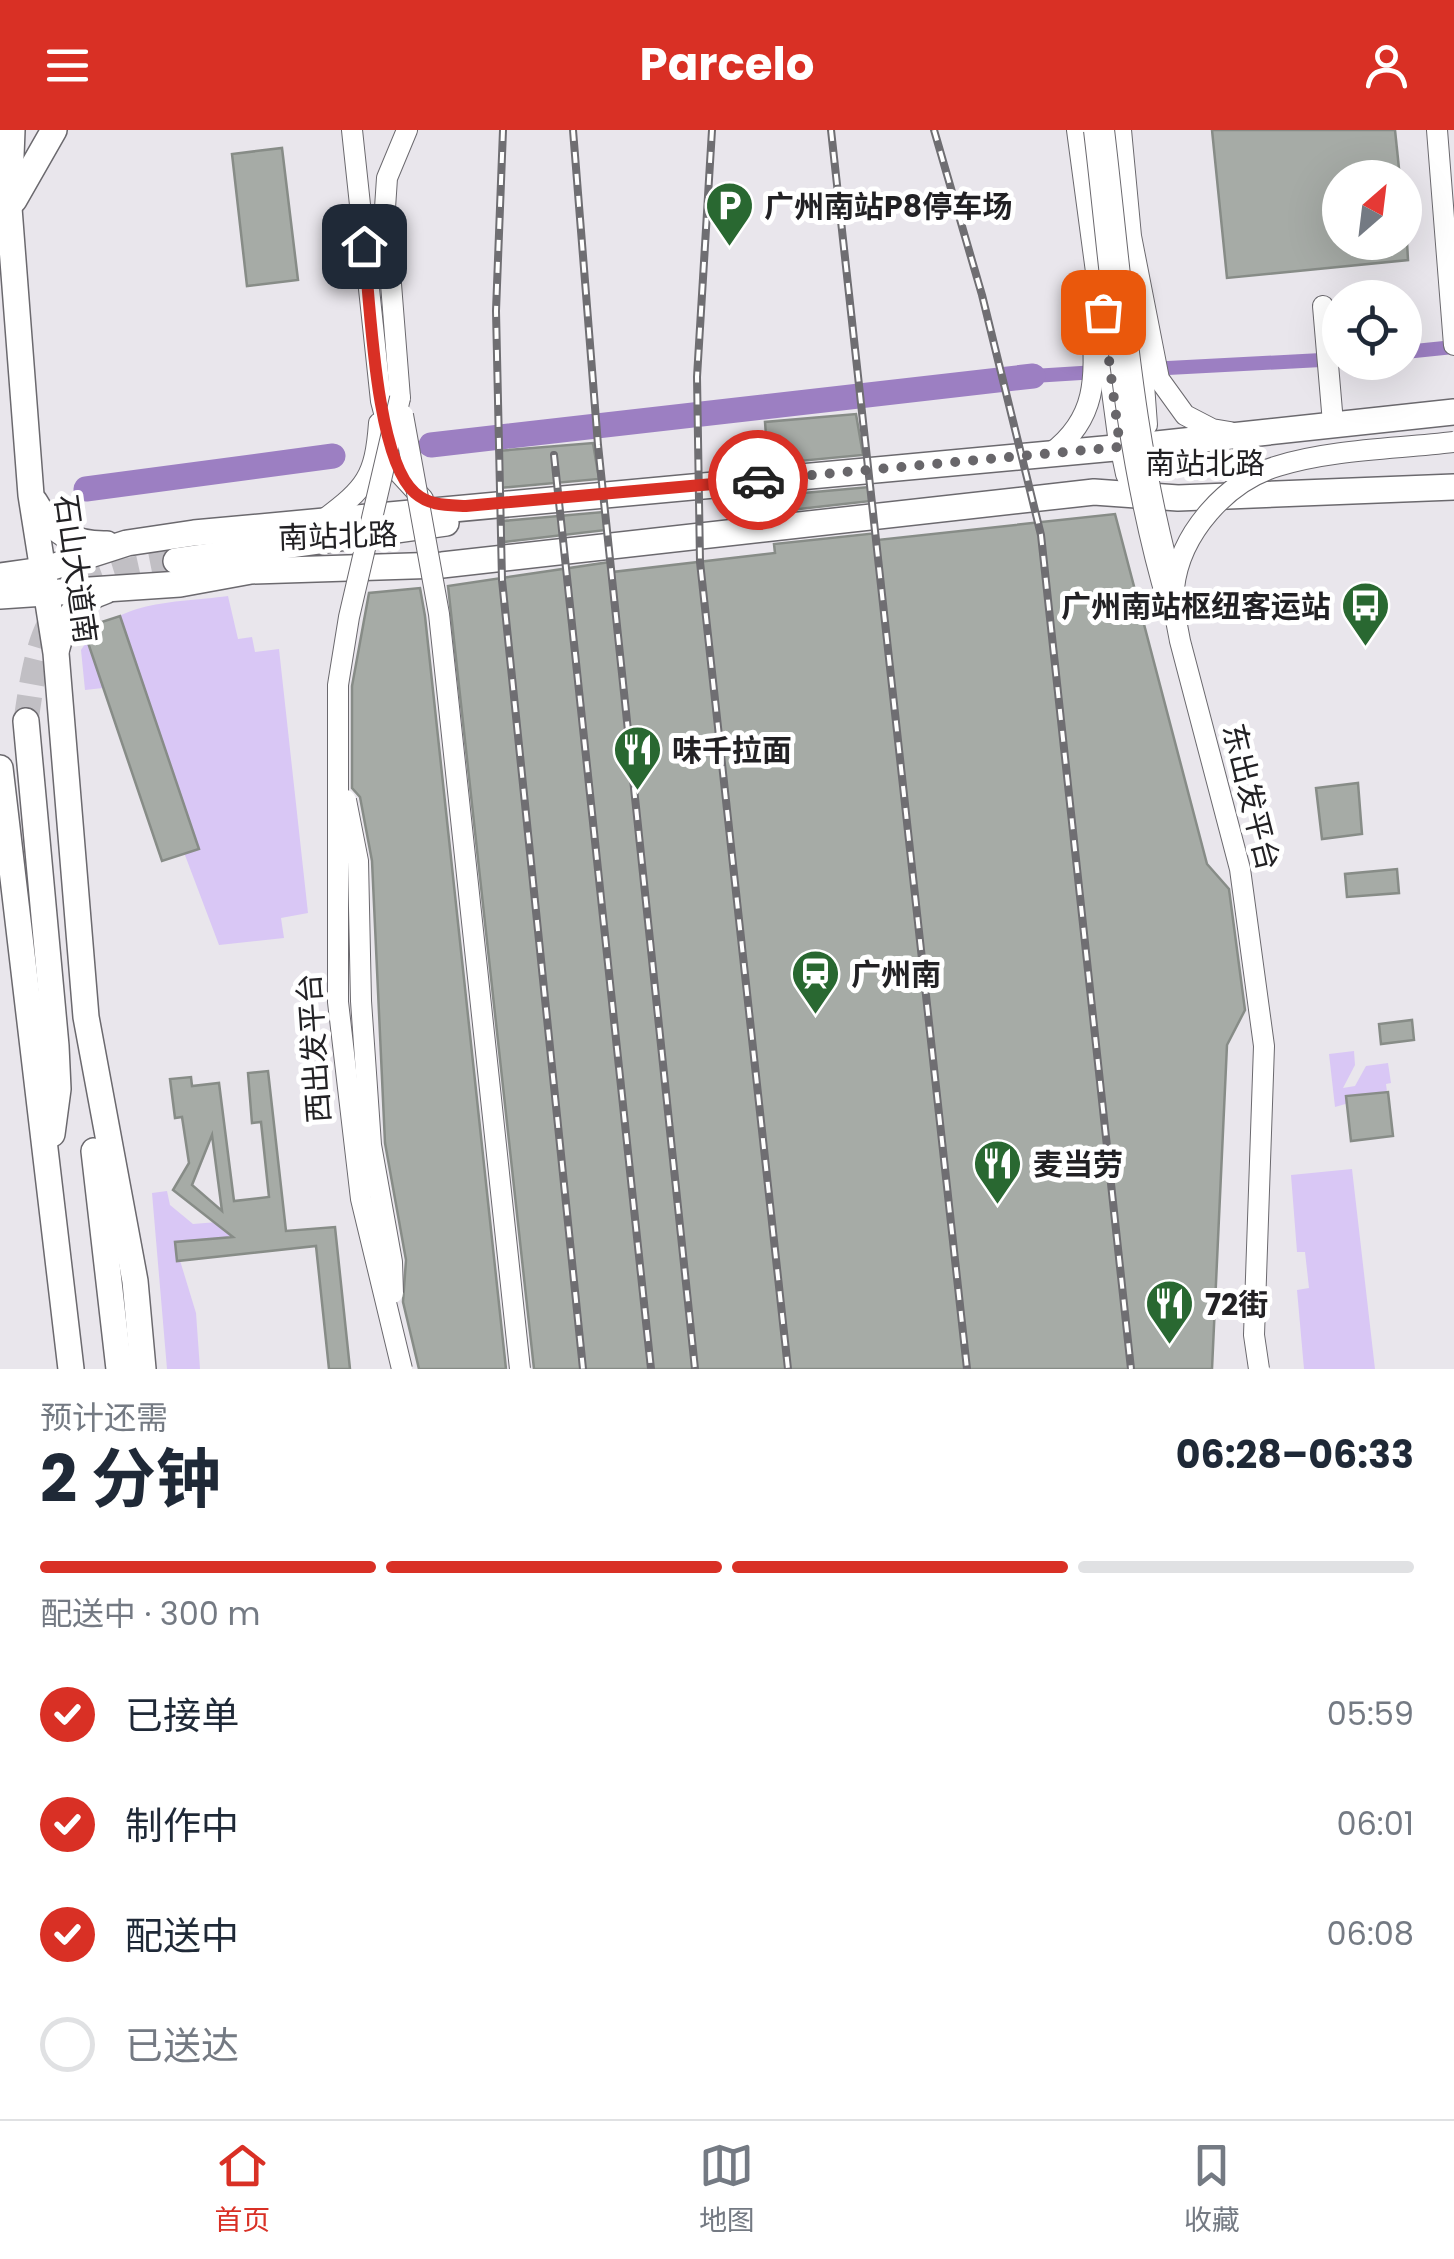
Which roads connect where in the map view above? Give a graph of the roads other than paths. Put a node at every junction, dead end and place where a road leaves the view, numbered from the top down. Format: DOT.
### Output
graph roads {
  1 [pos="12,130"];
  2 [pos="54,130"];
  3 [pos="352,130"];
  4 [pos="407,130"];
  5 [pos="1077,130"];
  6 [pos="1099,130"];
  7 [pos="1120,130"];
  8 [pos="1437,130"];
  9 [pos="9,208"];
  10 [pos="1087,218"];
  11 [pos="1131,236"];
  12 [pos="1138,310"];
  13 [pos="1103,312"];
  14 [pos="1100,340"];
  15 [pos="1146,342"];
  16 [pos="1454,345"];
  17 [pos="1329,380"];
  18 [pos="390,400"];
  19 [pos="1454,412"];
  20 [pos="1334,423"];
  21 [pos="1246,435"];
  22 [pos="1454,442"];
  23 [pos="1147,445"];
  24 [pos="1120,447"];
  25 [pos="1052,453"];
  26 [pos="1454,488"];
  27 [pos="31,495"];
  28 [pos="578,496"];
  29 [pos="1137,496"];
  30 [pos="466,506"];
  31 [pos="323,520"];
  32 [pos="184,535"];
  33 [pos="126,543"];
  34 [pos="178,573"];
  35 [pos="0,576"];
  36 [pos="45,581"];
  37 [pos="121,586"];
  38 [pos="0,596"];
  39 [pos="1173,603"];
  40 [pos="56,653"];
  41 [pos="26,721"];
  42 [pos="0,768"];
  43 [pos="86,1016"];
  44 [pos="46,1180"];
  45 [pos="72,1369"];
  46 [pos="119,1369"];
  47 [pos="143,1369"];
  48 [pos="402,1369"];
  49 [pos="520,1369"];
  50 [pos="1259,1369"];
  1 -- 9 [label="main road, 石山大道南"];
  2 -- 9 [label="main road"];
  3 -- 18 [label="street"];
  4 -- 18 [label="street"];
  5 -- 10 [label="street"];
  6 -- 39 [label="highway, bridge"];
  7 -- 11 [label="street"];
  8 -- 16 [label="street"];
  9 -- 27 [label="main road, 石山大道南"];
  10 -- 13 [label="street"];
  10 -- 14 [label="street"];
  11 -- 12 [label="street"];
  11 -- 15 [label="street"];
  12 -- 13 [label="street"];
  12 -- 15 [label="street"];
  13 -- 14 [label="street"];
  14 -- 24 [label="street"];
  14 -- 25 [label="street"];
  15 -- 21 [label="street"];
  15 -- 23 [label="street"];
  17 -- 20 [label="street"];
  18 -- 30 [label="street"];
  18 -- 31 [label="street"];
  18 -- 48 [label="street, 西出发平台, bridge"];
  18 -- 49 [label="street, bridge"];
  19 -- 20 [label="main road, 南站北路"];
  20 -- 21 [label="main road, 南站北路"];
  21 -- 23 [label="main road, 南站北路"];
  22 -- 39 [label="street, 东出发平台, bridge"];
  23 -- 24 [label="main road, 南站北路"];
  23 -- 29 [label="street"];
  24 -- 25 [label="main road, 南站北路"];
  24 -- 29 [label="street"];
  25 -- 28 [label="main road, 南站北路"];
  26 -- 29 [label="main road, 南站北路"];
  27 -- 33 [label="main road"];
  27 -- 36 [label="main road, 石山大道南"];
  28 -- 30 [label="main road"];
  28 -- 34 [label="main road"];
  29 -- 34 [label="main road, 南站北路"];
  30 -- 31 [label="main road"];
  31 -- 32 [label="main road"];
  32 -- 33 [label="main road"];
  32 -- 34 [label="main road"];
  33 -- 36 [label="main road"];
  34 -- 37 [label="main road, 南站北路"];
  35 -- 36 [label="main road"];
  36 -- 37 [label="main road, 南站北路"];
  36 -- 38 [label="main road"];
  36 -- 40 [label="main road, 石山大道南"];
  37 -- 40 [label="main road"];
  39 -- 50 [label="street, 东出发平台, bridge"];
  40 -- 43 [label="main road, 石山大道南"];
  41 -- 44 [label="main road"];
  42 -- 44 [label="main road"];
  43 -- 46 [label="main road, 石山大道南"];
  43 -- 47 [label="main road, 石山大道南"];
  44 -- 45 [label="main road"];
}
